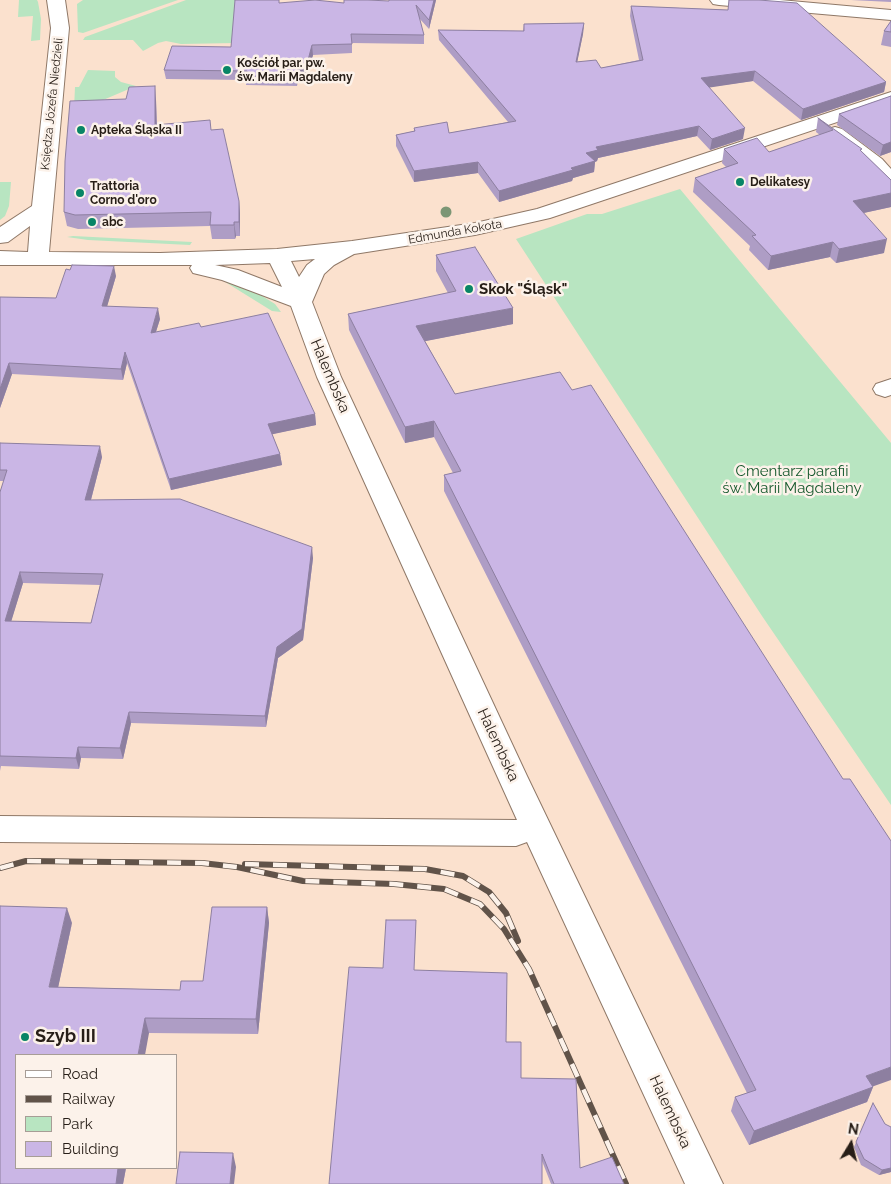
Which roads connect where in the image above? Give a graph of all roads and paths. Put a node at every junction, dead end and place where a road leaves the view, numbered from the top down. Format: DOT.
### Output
graph roads {
  1 [pos="56,0"];
  2 [pos="718,0"];
  3 [pos="891,15"];
  4 [pos="890,99"];
  5 [pos="819,123"];
  6 [pos="891,181"];
  7 [pos="42,209"];
  8 [pos="0,237"];
  9 [pos="352,248"];
  10 [pos="277,256"];
  11 [pos="0,258"];
  12 [pos="38,258"];
  13 [pos="160,260"];
  14 [pos="301,302"];
  15 [pos="536,826"];
  16 [pos="0,829"];
  17 [pos="704,1184"];
  1 -- 7 [label="street, Księdza Józefa Niedzieli"];
  2 -- 3 [label="street"];
  4 -- 5 [label="street, Edmunda Kokota"];
  5 -- 6 [label="street"];
  5 -- 9 [label="street, Edmunda Kokota"];
  7 -- 8 [label="street"];
  7 -- 12 [label="street, Księdza Józefa Niedzieli"];
  9 -- 10 [label="street, Edmunda Kokota"];
  9 -- 14 [label="street"];
  10 -- 13 [label="street, Edmunda Kokota"];
  10 -- 14 [label="street, Halembska"];
  11 -- 12 [label="street, Edmunda Kokota"];
  12 -- 13 [label="street, Edmunda Kokota"];
  13 -- 14 [label="street"];
  14 -- 15 [label="street, Halembska"];
  15 -- 16 [label="street"];
  15 -- 17 [label="street, Halembska"];
}
